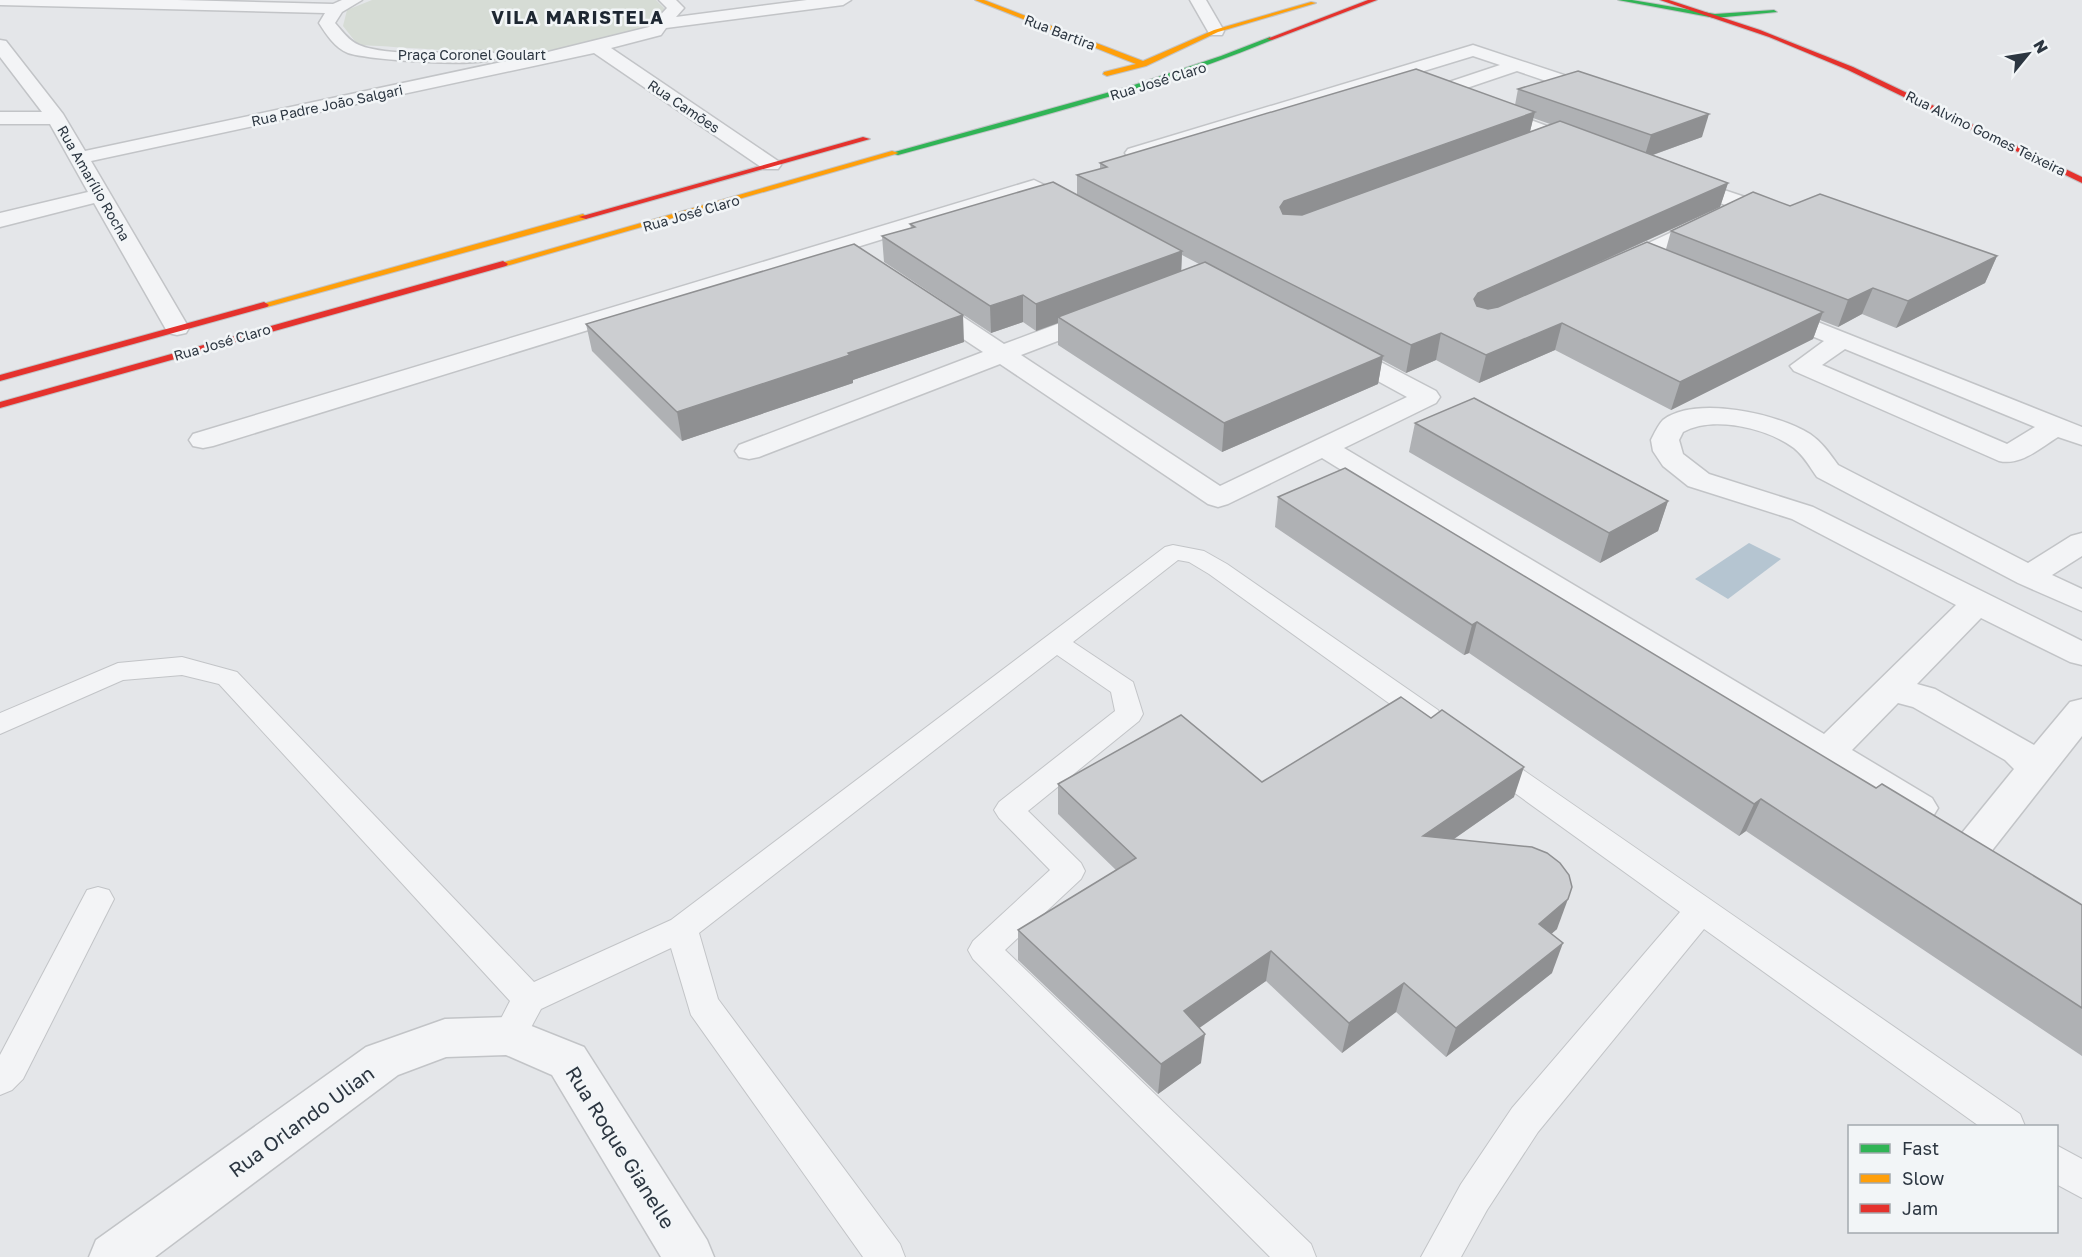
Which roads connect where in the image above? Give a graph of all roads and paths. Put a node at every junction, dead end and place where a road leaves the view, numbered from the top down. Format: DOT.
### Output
graph roads {
  1 [pos="0,0"];
  2 [pos="354,0"];
  3 [pos="667,0"];
  4 [pos="843,0"];
  5 [pos="978,0"];
  6 [pos="1198,0"];
  7 [pos="1321,0"];
  8 [pos="1374,0"];
  9 [pos="1621,0"];
  10 [pos="1663,0"];
  11 [pos="1764,0"];
  12 [pos="336,9"];
  13 [pos="1702,16"];
  14 [pos="663,24"];
  15 [pos="1216,31"];
  16 [pos="1801,32"];
  17 [pos="0,45"];
  18 [pos="597,47"];
  19 [pos="576,51"];
  20 [pos="457,56"];
  21 [pos="1143,64"];
  22 [pos="1518,65"];
  23 [pos="1391,75"];
  24 [pos="1098,76"];
  25 [pos="458,77"];
  26 [pos="1890,86"];
  27 [pos="1437,92"];
  28 [pos="1486,109"];
  29 [pos="0,118"];
  30 [pos="56,118"];
  31 [pos="883,134"];
  32 [pos="1554,135"];
  33 [pos="1521,147"];
  34 [pos="1596,151"];
  35 [pos="1135,153"];
  36 [pos="78,158"];
  37 [pos="771,165"];
  38 [pos="1660,174"];
  39 [pos="2082,180"];
  40 [pos="101,195"];
  41 [pos="1094,219"];
  42 [pos="0,220"];
  43 [pos="840,246"];
  44 [pos="1639,257"];
  45 [pos="869,265"];
  46 [pos="1671,270"];
  47 [pos="1597,276"];
  48 [pos="907,290"];
  49 [pos="1757,304"];
  50 [pos="1125,307"];
  51 [pos="177,328"];
  52 [pos="1316,337"];
  53 [pos="1843,339"];
  54 [pos="1002,353"];
  55 [pos="0,378"];
  56 [pos="0,405"];
  57 [pos="2056,426"];
  58 [pos="2082,437"];
  59 [pos="203,440"];
  60 [pos="1323,447"];
  61 [pos="749,451"];
  62 [pos="2082,542"];
  63 [pos="2030,576"];
  64 [pos="2082,601"];
  65 [pos="1977,603"];
  66 [pos="1056,642"];
  67 [pos="2082,654"];
  68 [pos="1890,690"];
  69 [pos="2082,711"];
  70 [pos="0,724"];
  71 [pos="1827,753"];
  72 [pos="2037,769"];
  73 [pos="98,899"];
  74 [pos="1701,910"];
  75 [pos="682,929"];
  76 [pos="519,1017"];
  77 [pos="0,1079"];
  78 [pos="2006,1125"];
  79 [pos="2058,1163"];
  80 [pos="2082,1180"];
  81 [pos="114,1257"];
  82 [pos="689,1257"];
  83 [pos="886,1257"];
  84 [pos="1297,1257"];
  85 [pos="1440,1257"];
  1 -- 12 [label="street"];
  2 -- 12 [label="street"];
  3 -- 14 [label="street"];
  4 -- 14 [label="street"];
  5 -- 21 [label="street, Rua Bartira"];
  6 -- 15 [label="street"];
  7 -- 15 [label="street, Rua José Claro"];
  8 -- 56 [label="street, Rua José Claro"];
  9 -- 13 [label="street"];
  10 -- 13 [label="street, Rua Alvino Gomes Teixeira"];
  11 -- 13 [label="street"];
  12 -- 20 [label="street, Praça Coronel Goulart"];
  13 -- 26 [label="street, Rua Alvino Gomes Teixeira"];
  14 -- 18 [label="street, Praça Coronel Goulart"];
  15 -- 21 [label="street, Rua José Claro"];
  16 -- 26 [label="street, Rua Alvino Gomes Teixeira"];
  17 -- 30 [label="street, Rua Amarílio Rocha"];
  18 -- 19 [label="street, Praça Coronel Goulart"];
  18 -- 37 [label="street, Rua Camões"];
  19 -- 20 [label="street, Praça Coronel Goulart"];
  19 -- 25 [label="street, Rua Padre João Salgari"];
  20 -- 25 [label="street"];
  21 -- 24 [label="street, Rua José Claro"];
  22 -- 23 [label="street"];
  22 -- 27 [label="street"];
  22 -- 28 [label="street"];
  23 -- 27 [label="street"];
  23 -- 35 [label="street"];
  25 -- 36 [label="street, Rua Padre João Salgari"];
  26 -- 39 [label="street, Rua Alvino Gomes Teixeira"];
  27 -- 28 [label="street"];
  28 -- 32 [label="street"];
  29 -- 30 [label="street"];
  30 -- 36 [label="street, Rua Amarílio Rocha"];
  31 -- 37 [label="street, Rua José Claro"];
  32 -- 33 [label="street"];
  32 -- 34 [label="street"];
  36 -- 40 [label="street, Rua Amarílio Rocha"];
  37 -- 51 [label="street, Rua José Claro"];
  38 -- 44 [label="street"];
  40 -- 42 [label="street"];
  40 -- 51 [label="street, Rua Amarílio Rocha"];
  41 -- 43 [label="street"];
  43 -- 45 [label="street"];
  43 -- 59 [label="street"];
  44 -- 46 [label="street"];
  44 -- 47 [label="street"];
  48 -- 54 [label="street"];
  49 -- 53 [label="street"];
  50 -- 54 [label="street"];
  51 -- 55 [label="street, Rua José Claro"];
  52 -- 60 [label="street"];
  53 -- 57 [label="street"];
  53 -- 57 [label="street"];
  54 -- 60 [label="street"];
  54 -- 61 [label="street"];
  57 -- 58 [label="street"];
  60 -- 71 [label="street"];
  62 -- 63 [label="street"];
  63 -- 64 [label="street"];
  63 -- 65 [label="street"];
  65 -- 67 [label="street"];
  65 -- 68 [label="street"];
  66 -- 74 [label="lane"];
  66 -- 75 [label="lane"];
  66 -- 84 [label="lane"];
  68 -- 71 [label="street"];
  68 -- 72 [label="street"];
  69 -- 72 [label="street"];
  70 -- 76 [label="lane"];
  71 -- 72 [label="street"];
  73 -- 77 [label="lane"];
  74 -- 78 [label="lane"];
  74 -- 85 [label="lane"];
  75 -- 76 [label="lane"];
  75 -- 83 [label="lane"];
  76 -- 81 [label="street, Rua Orlando Ulian"];
  76 -- 82 [label="street, Rua Roque Gianelle"];
  79 -- 80 [label="lane"];
}
